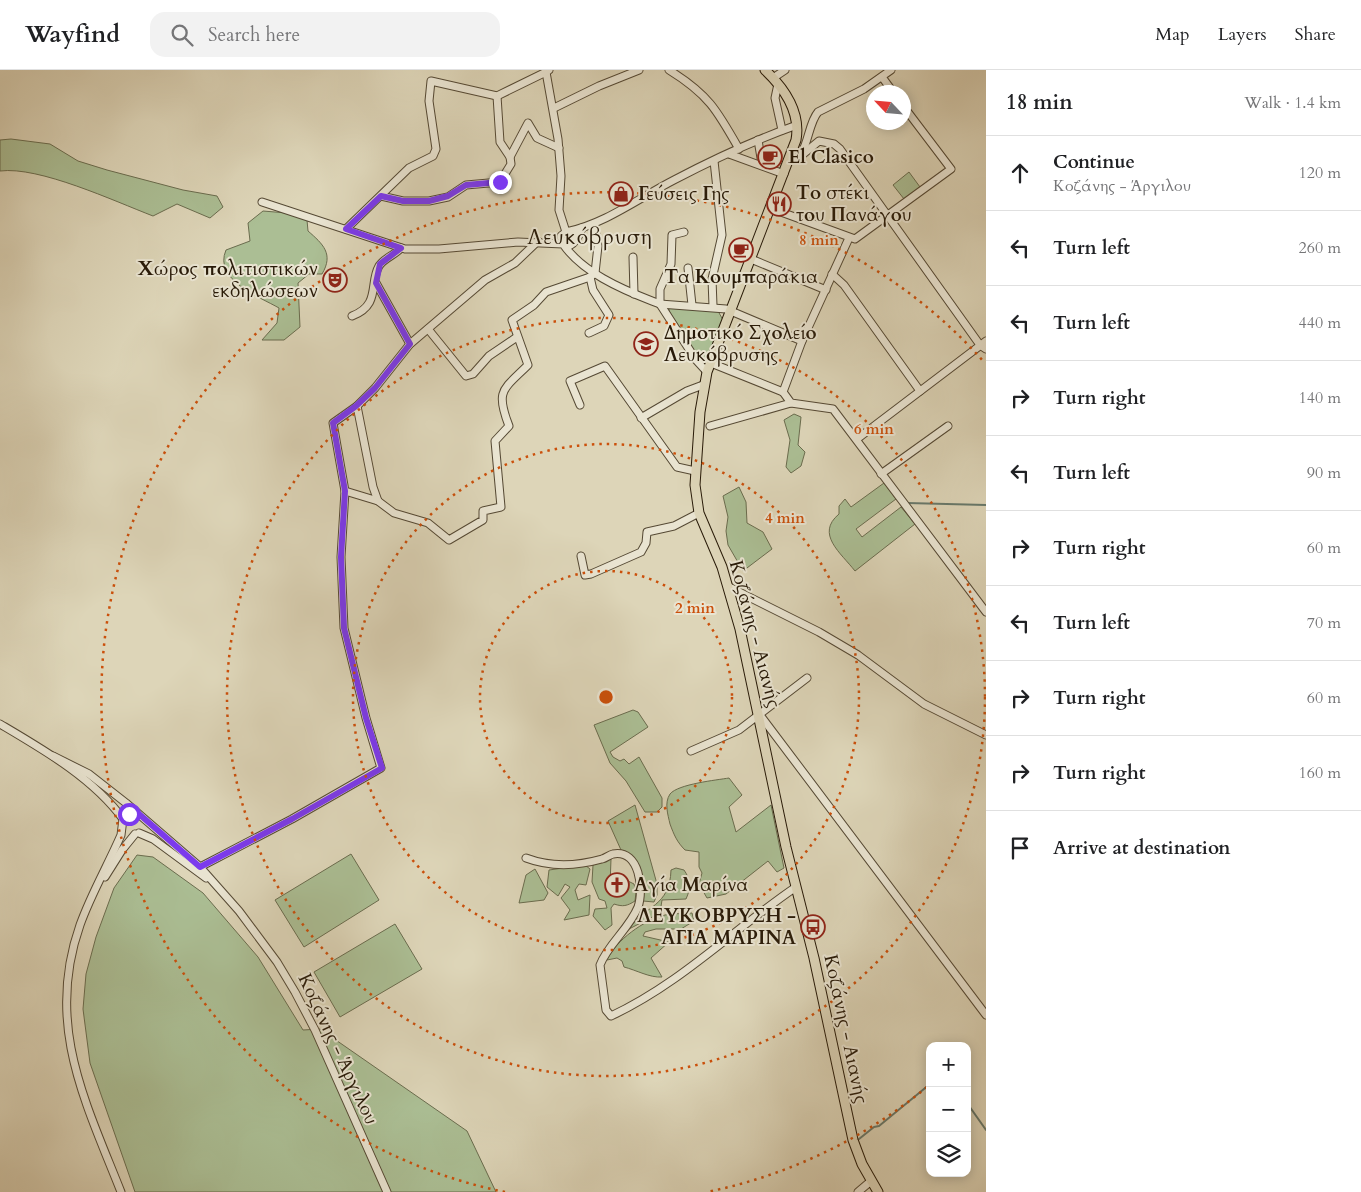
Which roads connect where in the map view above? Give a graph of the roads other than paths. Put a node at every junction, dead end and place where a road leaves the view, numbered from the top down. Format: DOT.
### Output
graph roads {
  1 [pos="639,70"];
  2 [pos="669,70"];
  3 [pos="765,70"];
  4 [pos="785,70"];
  5 [pos="547,71"];
  6 [pos="889,71"];
  7 [pos="882,77"];
  8 [pos="775,81"];
  9 [pos="888,85"];
  10 [pos="497,96"];
  11 [pos="554,108"];
  12 [pos="911,116"];
  13 [pos="797,125"];
  14 [pos="782,130"];
  15 [pos="809,131"];
  16 [pos="758,140"];
  17 [pos="819,141"];
  18 [pos="559,148"];
  19 [pos="740,149"];
  20 [pos="729,154"];
  21 [pos="802,155"];
  22 [pos="510,157"];
  23 [pos="714,161"];
  24 [pos="789,161"];
  25 [pos="762,164"];
  26 [pos="784,174"];
  27 [pos="381,196"];
  28 [pos="262,202"];
  29 [pos="770,208"];
  30 [pos="889,215"];
  31 [pos="594,224"];
  32 [pos="582,228"];
  33 [pos="346,229"];
  34 [pos="684,232"];
  35 [pos="565,233"];
  36 [pos="849,238"];
  37 [pos="538,242"];
  38 [pos="548,242"];
  39 [pos="574,242"];
  40 [pos="565,247"];
  41 [pos="401,248"];
  42 [pos="633,257"];
  43 [pos="751,260"];
  44 [pos="688,268"];
  45 [pos="832,274"];
  46 [pos="593,275"];
  47 [pos="376,283"];
  48 [pos="826,290"];
  49 [pos="634,294"];
  50 [pos="660,304"];
  51 [pos="692,305"];
  52 [pos="713,306"];
  53 [pos="731,311"];
  54 [pos="352,316"];
  55 [pos="428,330"];
  56 [pos="589,333"];
  57 [pos="517,337"];
  58 [pos="802,341"];
  59 [pos="410,344"];
  60 [pos="984,345"];
  61 [pos="711,362"];
  62 [pos="707,372"];
  63 [pos="704,386"];
  64 [pos="920,391"];
  65 [pos="783,392"];
  66 [pos="791,403"];
  67 [pos="580,405"];
  68 [pos="356,406"];
  69 [pos="641,418"];
  70 [pos="710,426"];
  71 [pos="948,426"];
  72 [pos="856,439"];
  73 [pos="695,471"];
  74 [pos="881,474"];
  75 [pos="345,491"];
  76 [pos="378,501"];
  77 [pos="699,513"];
  78 [pos="581,556"];
  79 [pos="729,587"];
  80 [pos="986,612"];
  81 [pos="807,678"];
  82 [pos="760,715"];
  83 [pos="0,724"];
  84 [pos="986,735"];
  85 [pos="691,750"];
  86 [pos="53,756"];
  87 [pos="140,816"];
  88 [pos="123,822"];
  89 [pos="137,833"];
  90 [pos="526,858"];
  91 [pos="200,867"];
  92 [pos="210,881"];
  93 [pos="97,887"];
  94 [pos="796,887"];
  95 [pos="986,1015"];
  96 [pos="871,1180"];
  97 [pos="121,1192"];
  98 [pos="387,1192"];
  99 [pos="858,1192"];
  100 [pos="878,1192"];
  1 -- 11 [label="street"];
  2 -- 19 [label="street"];
  3 -- 8 [label="main road, Κοζάνης - Αιανής"];
  4 -- 8 [label="street"];
  5 -- 10 [label="street"];
  5 -- 11 [label="street"];
  6 -- 7 [label="street"];
  7 -- 9 [label="street"];
  7 -- 15 [label="street"];
  8 -- 13 [label="main road, Κοζάνης - Αιανής"];
  8 -- 14 [label="street"];
  10 -- 22 [label="street"];
  10 -- 27 [label="street"];
  11 -- 18 [label="street"];
  12 -- 30 [label="street"];
  13 -- 14 [label="street"];
  13 -- 24 [label="main road, Κοζάνης - Αιανής"];
  14 -- 16 [label="street"];
  15 -- 17 [label="street"];
  15 -- 21 [label="street"];
  16 -- 19 [label="street"];
  16 -- 25 [label="street"];
  17 -- 21 [label="street"];
  17 -- 30 [label="street"];
  18 -- 22 [label="street"];
  18 -- 35 [label="street"];
  19 -- 20 [label="street"];
  20 -- 23 [label="street"];
  20 -- 25 [label="street"];
  21 -- 24 [label="street"];
  22 -- 27 [label="street"];
  23 -- 31 [label="street"];
  23 -- 52 [label="street"];
  24 -- 26 [label="main road, Κοζάνης - Αιανής"];
  25 -- 26 [label="street"];
  26 -- 29 [label="main road, Κοζάνης - Αιανής"];
  27 -- 33 [label="street"];
  28 -- 33 [label="street"];
  29 -- 36 [label="street"];
  29 -- 43 [label="main road, Κοζάνης - Αιανής"];
  30 -- 36 [label="street"];
  30 -- 60 [label="street"];
  31 -- 32 [label="street"];
  31 -- 46 [label="street"];
  32 -- 35 [label="street"];
  32 -- 39 [label="street"];
  33 -- 41 [label="street"];
  34 -- 50 [label="street"];
  35 -- 38 [label="street"];
  35 -- 39 [label="street"];
  35 -- 40 [label="street"];
  36 -- 45 [label="street"];
  37 -- 38 [label="street"];
  37 -- 41 [label="street"];
  37 -- 55 [label="street"];
  38 -- 40 [label="street"];
  39 -- 40 [label="street"];
  40 -- 46 [label="street"];
  41 -- 47 [label="street"];
  42 -- 49 [label="street"];
  43 -- 48 [label="street"];
  43 -- 53 [label="main road, Κοζάνης - Αιανής"];
  44 -- 51 [label="street"];
  45 -- 48 [label="street"];
  45 -- 64 [label="street"];
  46 -- 49 [label="street"];
  46 -- 56 [label="street"];
  46 -- 57 [label="street"];
  47 -- 54 [label="street"];
  47 -- 59 [label="street"];
  48 -- 58 [label="street"];
  49 -- 50 [label="street"];
  50 -- 51 [label="street"];
  50 -- 62 [label="street"];
  51 -- 52 [label="street"];
  52 -- 53 [label="street"];
  53 -- 58 [label="street"];
  53 -- 61 [label="main road, Κοζάνης - Αιανής"];
  55 -- 57 [label="street"];
  55 -- 59 [label="street"];
  57 -- 76 [label="street"];
  58 -- 65 [label="street"];
  59 -- 68 [label="street"];
  60 -- 64 [label="street"];
  61 -- 62 [label="main road, Κοζάνης - Αιανής"];
  61 -- 65 [label="street"];
  62 -- 63 [label="main road, Κοζάνης - Αιανής"];
  63 -- 69 [label="street"];
  63 -- 73 [label="main road, Κοζάνης - Αιανής"];
  64 -- 72 [label="street"];
  65 -- 66 [label="street"];
  66 -- 70 [label="street"];
  66 -- 72 [label="street"];
  67 -- 69 [label="street"];
  68 -- 75 [label="street"];
  68 -- 76 [label="street"];
  69 -- 73 [label="street"];
  71 -- 74 [label="street"];
  72 -- 74 [label="street"];
  73 -- 77 [label="main road, Κοζάνης - Αιανής"];
  74 -- 80 [label="street"];
  75 -- 76 [label="street"];
  75 -- 91 [label="street"];
  77 -- 78 [label="street"];
  77 -- 79 [label="main road, Κοζάνης - Αιανής"];
  79 -- 82 [label="main road, Κοζάνης - Αιανής"];
  79 -- 84 [label="street"];
  81 -- 82 [label="street"];
  82 -- 85 [label="street"];
  82 -- 94 [label="main road, Κοζάνης - Αιανής"];
  82 -- 95 [label="street"];
  83 -- 86 [label="street, Κοζάνης - Άργιλου"];
  86 -- 87 [label="street, Κοζάνης - Άργιλου"];
  86 -- 88 [label="street, Κοζάνης - Άργιλου"];
  87 -- 88 [label="street"];
  87 -- 89 [label="street"];
  87 -- 91 [label="street, Κοζάνης - Άργιλου"];
  88 -- 89 [label="street, Κοζάνης - Άργιλου"];
  88 -- 93 [label="street"];
  89 -- 92 [label="street, Κοζάνης - Άργιλου"];
  89 -- 93 [label="street"];
  90 -- 94 [label="street"];
  91 -- 92 [label="street, Κοζάνης - Άργιλου"];
  92 -- 98 [label="street, Κοζάνης - Άργιλου"];
  93 -- 97 [label="street"];
  94 -- 96 [label="main road, Κοζάνης - Αιανής"];
  96 -- 99 [label="street"];
  96 -- 100 [label="main road, Κοζάνης - Αιανής"];
}
